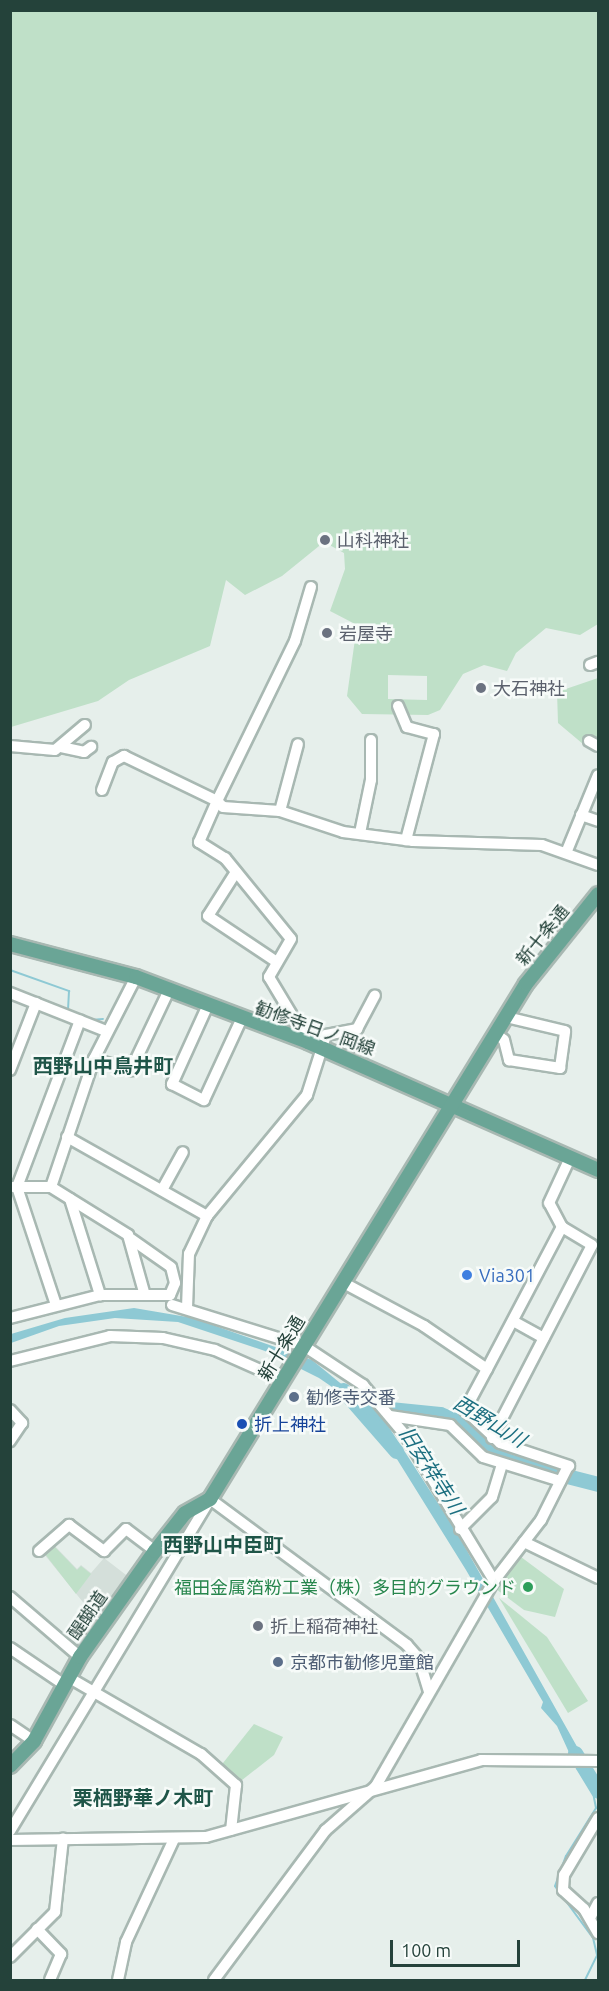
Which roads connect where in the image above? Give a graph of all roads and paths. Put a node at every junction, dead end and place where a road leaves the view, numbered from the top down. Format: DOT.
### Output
graph roads {
  1 [pos="311,587"];
  2 [pos="398,706"];
  3 [pos="85,726"];
  4 [pos="371,740"];
  5 [pos="298,744"];
  6 [pos="10,746"];
  7 [pos="61,747"];
  8 [pos="92,747"];
  9 [pos="598,774"];
  10 [pos="102,790"];
  11 [pos="217,801"];
  12 [pos="280,811"];
  13 [pos="581,815"];
  14 [pos="598,821"];
  15 [pos="360,833"];
  16 [pos="406,840"];
  17 [pos="566,853"];
  18 [pos="598,865"];
  19 [pos="236,872"];
  20 [pos="598,894"];
  21 [pos="10,944"];
  22 [pos="277,962"];
  23 [pos="135,977"];
  24 [pos="168,990"];
  25 [pos="10,993"];
  26 [pos="375,995"];
  27 [pos="36,1003"];
  28 [pos="207,1006"];
  29 [pos="506,1017"];
  30 [pos="80,1020"];
  31 [pos="241,1020"];
  32 [pos="106,1031"];
  33 [pos="495,1033"];
  34 [pos="313,1044"];
  35 [pos="94,1059"];
  36 [pos="10,1070"];
  37 [pos="452,1103"];
  38 [pos="67,1137"];
  39 [pos="183,1152"];
  40 [pos="570,1158"];
  41 [pos="598,1170"];
  42 [pos="14,1187"];
  43 [pos="51,1187"];
  44 [pos="162,1190"];
  45 [pos="70,1199"];
  46 [pos="207,1216"];
  47 [pos="562,1227"];
  48 [pos="131,1239"];
  49 [pos="342,1282"];
  50 [pos="144,1292"];
  51 [pos="100,1295"];
  52 [pos="56,1305"];
  53 [pos="172,1305"];
  54 [pos="188,1308"];
  55 [pos="11,1317"];
  56 [pos="513,1321"];
  57 [pos="544,1338"];
  58 [pos="302,1348"];
  59 [pos="10,1361"];
  60 [pos="487,1369"];
  61 [pos="286,1375"];
  62 [pos="10,1410"];
  63 [pos="390,1416"];
  64 [pos="492,1438"];
  65 [pos="10,1441"];
  66 [pos="502,1465"];
  67 [pos="561,1480"];
  68 [pos="210,1499"];
  69 [pos="460,1529"];
  70 [pos="524,1542"];
  71 [pos="39,1551"];
  72 [pos="155,1551"];
  73 [pos="598,1578"];
  74 [pos="492,1585"];
  75 [pos="10,1597"];
  76 [pos="10,1648"];
  77 [pos="80,1658"];
  78 [pos="66,1681"];
  79 [pos="429,1691"];
  80 [pos="93,1692"];
  81 [pos="10,1725"];
  82 [pos="34,1741"];
  83 [pos="593,1761"];
  84 [pos="10,1766"];
  85 [pos="376,1786"];
  86 [pos="598,1818"];
  87 [pos="231,1830"];
  88 [pos="10,1831"];
  89 [pos="63,1838"];
  90 [pos="174,1839"];
  91 [pos="10,1840"];
  92 [pos="598,1903"];
  93 [pos="590,1918"];
  94 [pos="37,1929"];
  95 [pos="598,1933"];
  96 [pos="10,1957"];
  97 [pos="50,1980"];
  98 [pos="118,1980"];
  99 [pos="214,1980"];
  1 -- 11 [label="street"];
  2 -- 16 [label="street"];
  3 -- 7 [label="street"];
  4 -- 15 [label="street"];
  5 -- 12 [label="street"];
  6 -- 7 [label="street"];
  7 -- 8 [label="street"];
  9 -- 13 [label="street"];
  10 -- 11 [label="street"];
  11 -- 12 [label="street"];
  11 -- 19 [label="street"];
  12 -- 15 [label="street"];
  13 -- 14 [label="street"];
  13 -- 17 [label="street"];
  15 -- 16 [label="street"];
  16 -- 17 [label="street"];
  17 -- 18 [label="street"];
  19 -- 22 [label="street"];
  19 -- 22 [label="street"];
  20 -- 29 [label="main road, 新十条通"];
  21 -- 23 [label="main road, 勧修寺日ノ岡線"];
  22 -- 34 [label="street"];
  23 -- 24 [label="main road, 勧修寺日ノ岡線"];
  23 -- 32 [label="street"];
  24 -- 28 [label="main road, 勧修寺日ノ岡線"];
  24 -- 35 [label="street"];
  25 -- 27 [label="street"];
  26 -- 34 [label="street"];
  27 -- 30 [label="street"];
  27 -- 36 [label="street"];
  28 -- 31 [label="main road, 勧修寺日ノ岡線"];
  28 -- 31 [label="street"];
  29 -- 33 [label="main road, 新十条通"];
  29 -- 33 [label="street"];
  30 -- 32 [label="street"];
  30 -- 42 [label="street"];
  31 -- 34 [label="main road, 勧修寺日ノ岡線"];
  32 -- 35 [label="street"];
  33 -- 37 [label="main road, 新十条通"];
  34 -- 37 [label="main road, 勧修寺日ノ岡線"];
  34 -- 46 [label="street"];
  35 -- 38 [label="street"];
  37 -- 40 [label="main road, 勧修寺日ノ岡線"];
  37 -- 49 [label="main road, 新十条通"];
  38 -- 43 [label="street"];
  38 -- 44 [label="street"];
  39 -- 44 [label="street"];
  40 -- 41 [label="main road, 勧修寺日ノ岡線"];
  40 -- 47 [label="street"];
  42 -- 43 [label="street"];
  42 -- 52 [label="street"];
  43 -- 45 [label="street"];
  44 -- 46 [label="street"];
  45 -- 48 [label="street"];
  45 -- 51 [label="street"];
  46 -- 54 [label="street"];
  47 -- 56 [label="street"];
  47 -- 57 [label="street"];
  48 -- 50 [label="street"];
  48 -- 50 [label="street"];
  49 -- 58 [label="main road, 新十条通"];
  49 -- 60 [label="street"];
  50 -- 51 [label="street"];
  51 -- 52 [label="street"];
  52 -- 55 [label="street"];
  53 -- 54 [label="street"];
  54 -- 58 [label="street"];
  56 -- 57 [label="street"];
  56 -- 60 [label="street"];
  57 -- 64 [label="street"];
  58 -- 61 [label="main road, 新十条通"];
  58 -- 63 [label="street"];
  59 -- 61 [label="street"];
  60 -- 64 [label="street"];
  61 -- 68 [label="main road, 新十条通"];
  62 -- 65 [label="street"];
  63 -- 66 [label="street"];
  63 -- 69 [label="street"];
  64 -- 67 [label="street"];
  66 -- 67 [label="street"];
  66 -- 69 [label="street"];
  67 -- 70 [label="street"];
  68 -- 72 [label="main road, 醍醐道"];
  68 -- 79 [label="street"];
  68 -- 80 [label="street, 新十条通"];
  69 -- 74 [label="street"];
  70 -- 73 [label="street"];
  70 -- 74 [label="street"];
  71 -- 72 [label="street"];
  72 -- 77 [label="main road, 醍醐道"];
  74 -- 79 [label="street"];
  75 -- 77 [label="street"];
  76 -- 78 [label="street"];
  77 -- 78 [label="main road, 醍醐道"];
  78 -- 80 [label="street"];
  78 -- 82 [label="main road, 醍醐道"];
  79 -- 85 [label="street"];
  80 -- 87 [label="street"];
  80 -- 88 [label="street, 新十条通"];
  81 -- 82 [label="street"];
  82 -- 84 [label="main road, 醍醐道"];
  83 -- 85 [label="street"];
  85 -- 87 [label="street"];
  85 -- 99 [label="street"];
  86 -- 93 [label="street"];
  87 -- 90 [label="street"];
  89 -- 90 [label="street"];
  89 -- 91 [label="street"];
  89 -- 94 [label="street"];
  90 -- 98 [label="street"];
  92 -- 93 [label="street"];
  93 -- 95 [label="street"];
  94 -- 96 [label="street"];
  94 -- 97 [label="street"];
}
